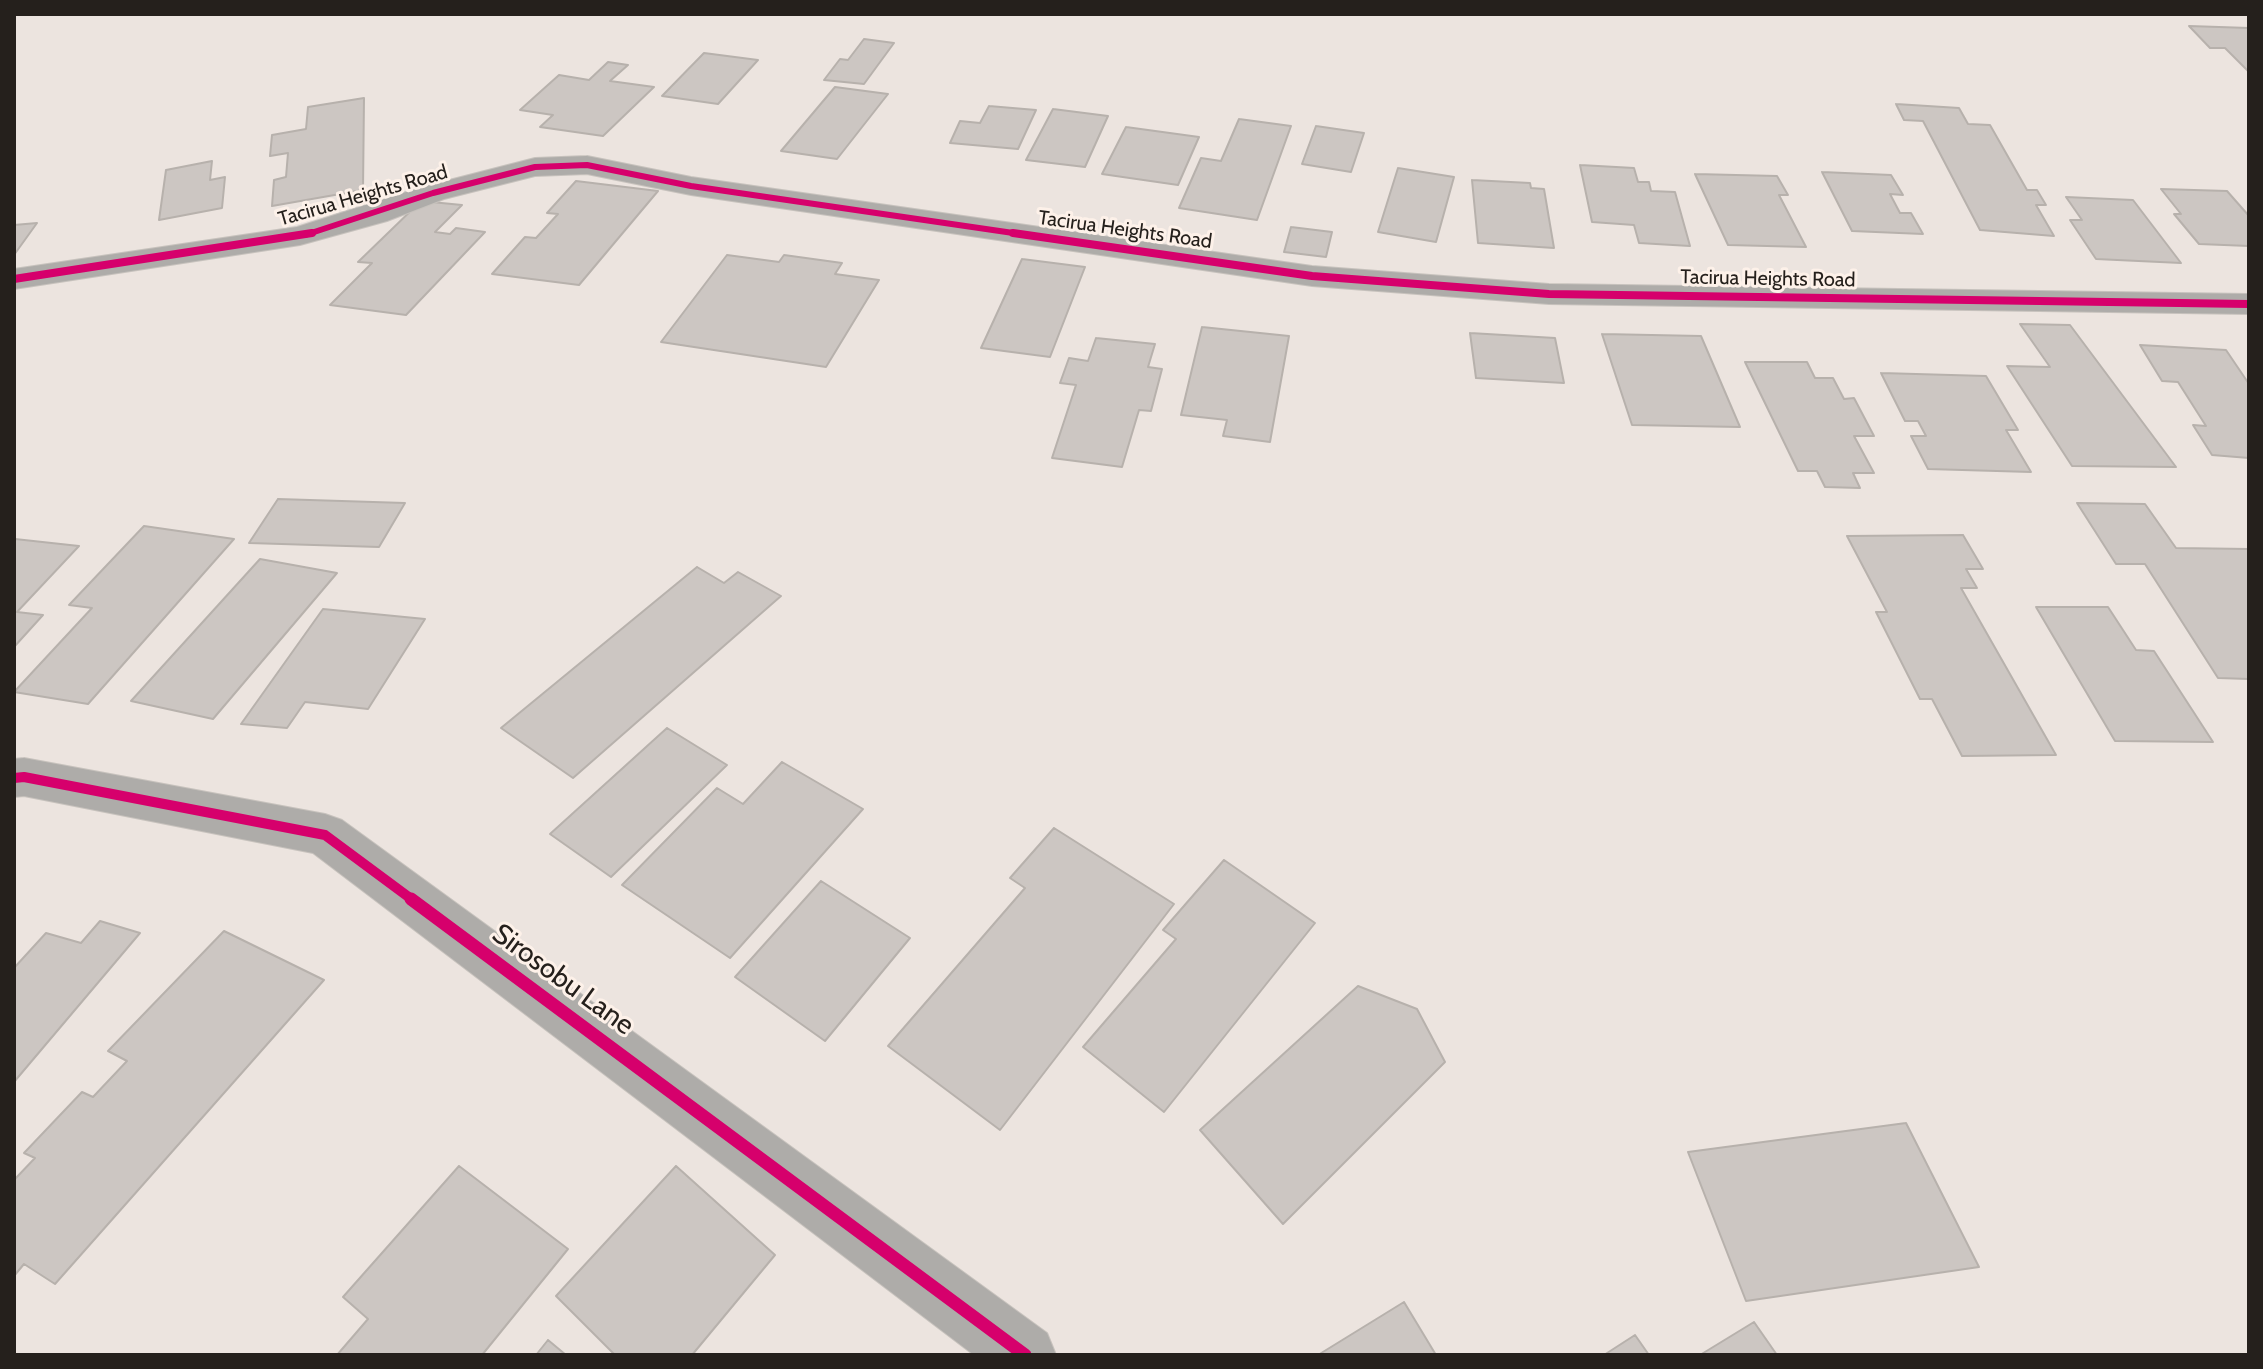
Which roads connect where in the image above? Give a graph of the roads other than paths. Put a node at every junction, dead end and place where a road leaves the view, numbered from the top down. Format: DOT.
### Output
graph roads {
  1 [pos="14,279"];
  2 [pos="2249,304"];
  3 [pos="14,778"];
  4 [pos="1025,1355"];
  1 -- 2 [label="street, Tacirua Heights Road"];
  3 -- 4 [label="street, Sirosobu Lane"];
}
